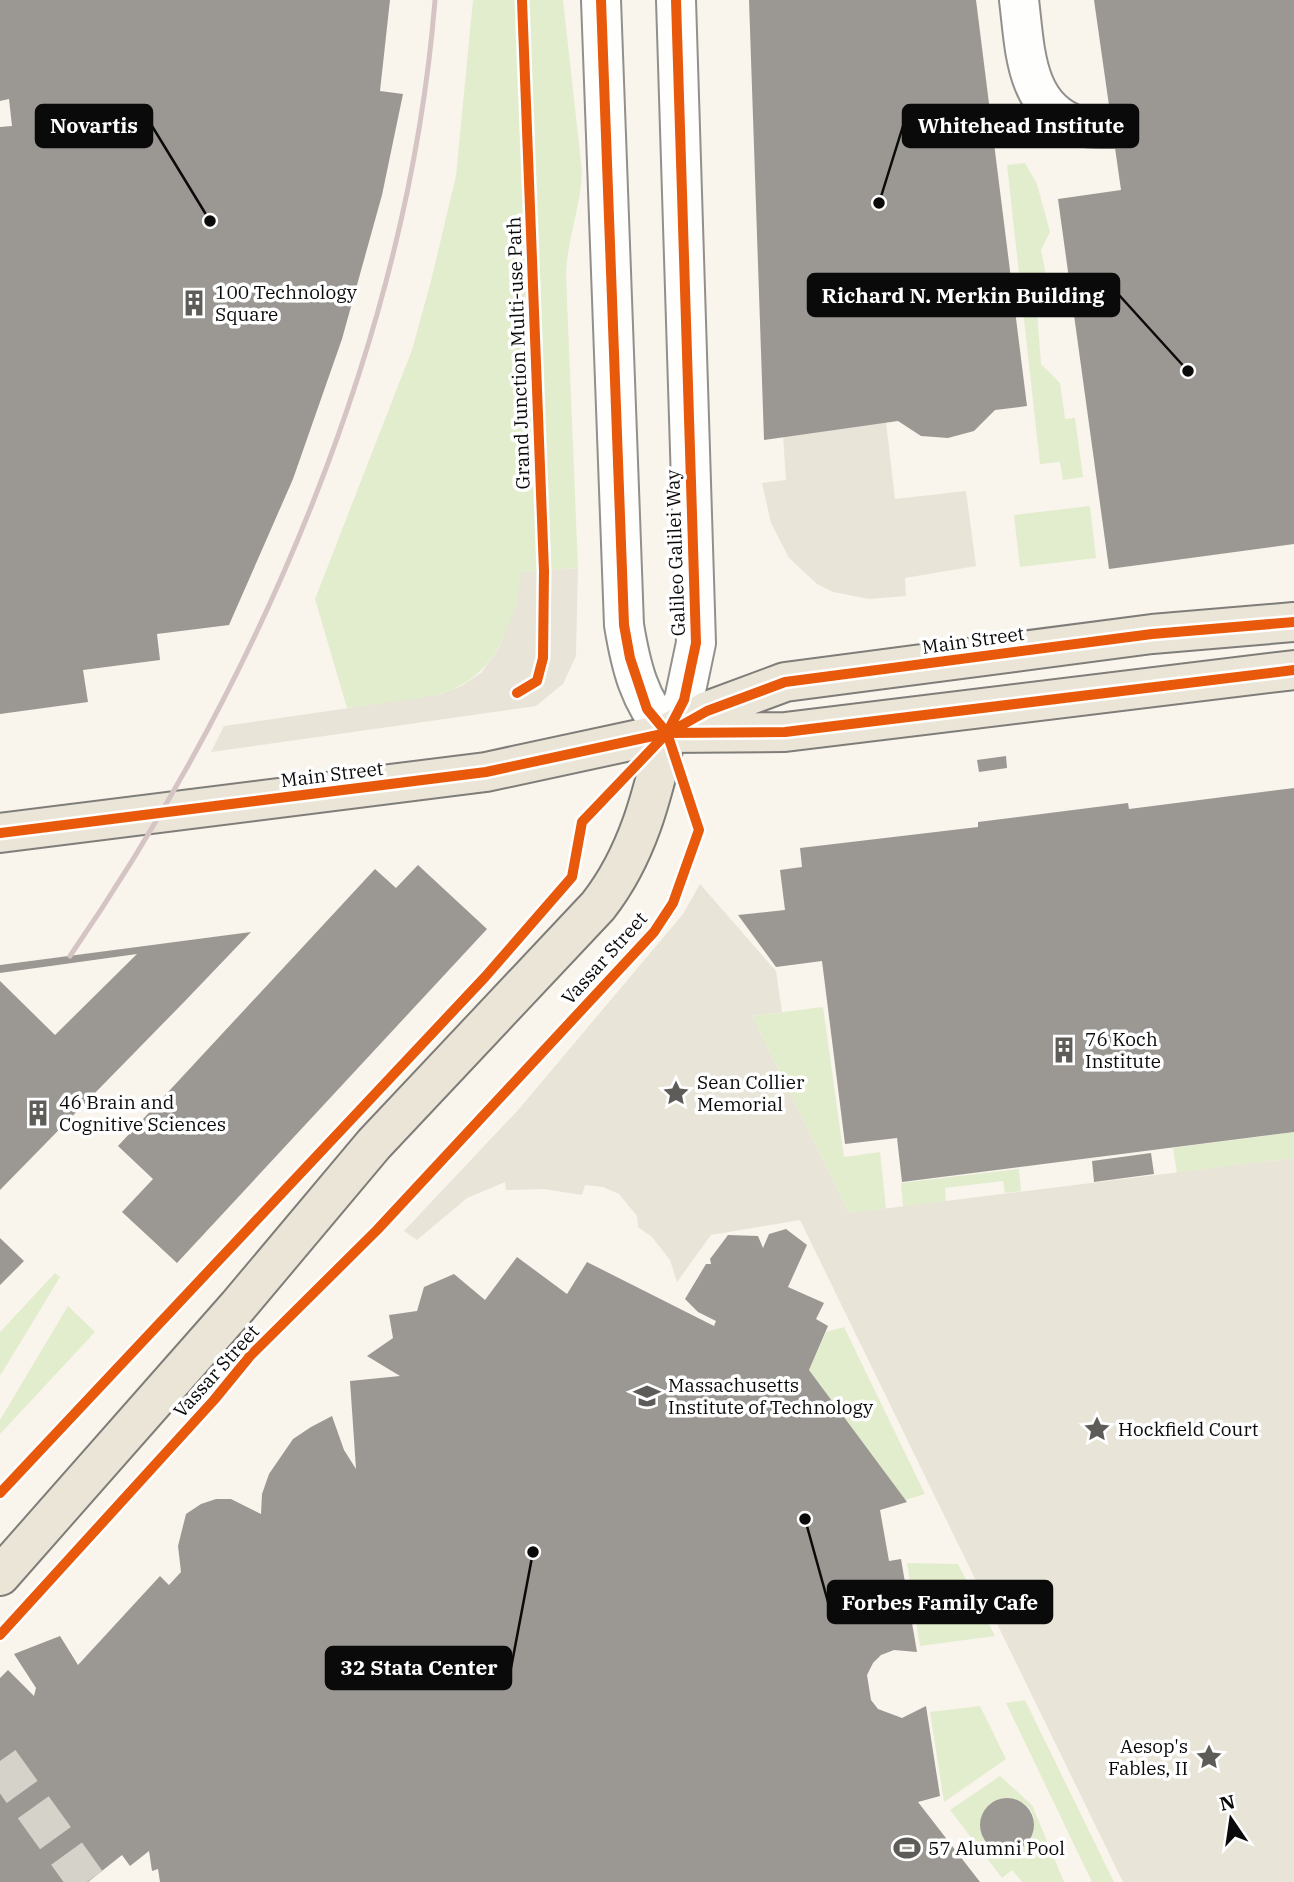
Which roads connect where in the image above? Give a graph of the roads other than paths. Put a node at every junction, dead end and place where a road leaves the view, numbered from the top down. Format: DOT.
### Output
graph roads {
  1 [pos="601,0"];
  2 [pos="676,0"];
  3 [pos="1019,0"];
  4 [pos="1112,128"];
  5 [pos="1294,622"];
  6 [pos="1294,670"];
  7 [pos="667,733"];
  8 [pos="0,833"];
  9 [pos="0,1576"];
  1 -- 7 [label="street"];
  2 -- 7 [label="street, Galileo Galilei Way"];
  3 -- 4 [label="street"];
  5 -- 7 [label="main road, Main Street"];
  6 -- 7 [label="main road, Main Street"];
  7 -- 8 [label="main road, Main Street"];
  7 -- 9 [label="main road, Vassar Street"];
}
